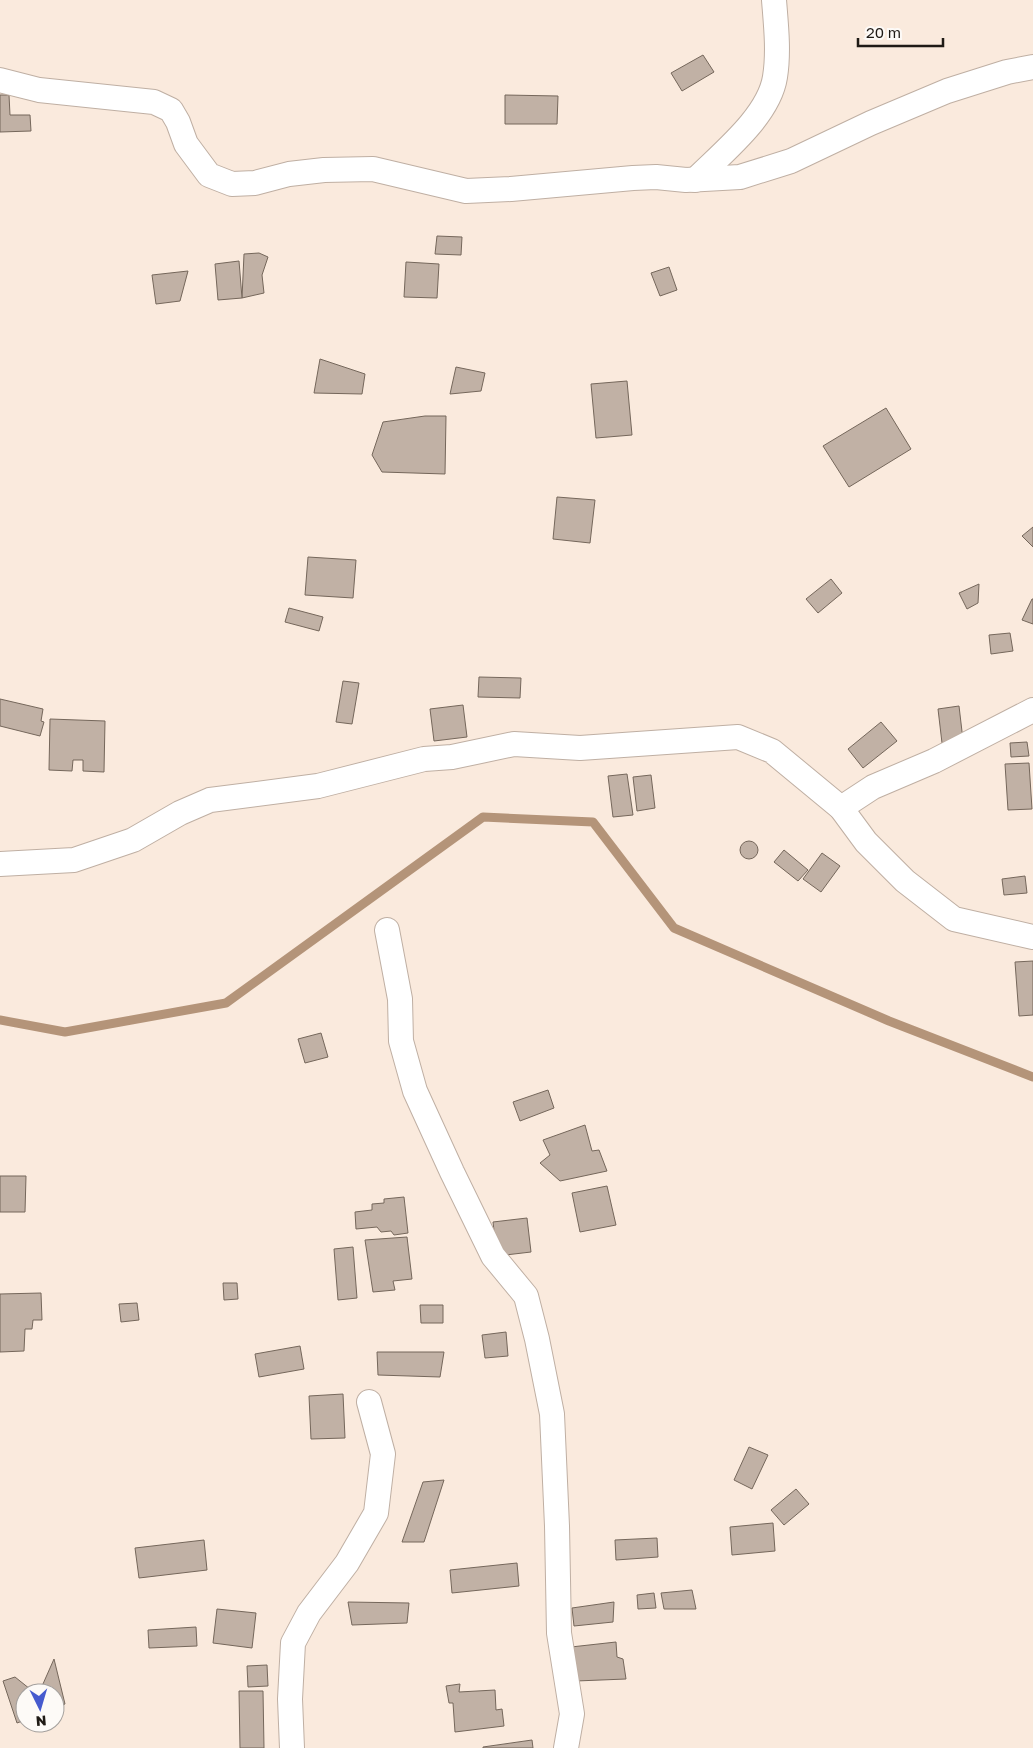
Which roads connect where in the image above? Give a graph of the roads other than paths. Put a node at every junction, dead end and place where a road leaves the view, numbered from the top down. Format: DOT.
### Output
graph roads {
  1 [pos="774,0"];
  2 [pos="1033,67"];
  3 [pos="0,80"];
  4 [pos="695,180"];
  5 [pos="1033,710"];
  6 [pos="841,808"];
  7 [pos="0,864"];
  8 [pos="387,930"];
  9 [pos="1033,937"];
  10 [pos="369,1402"];
  11 [pos="292,1748"];
  12 [pos="566,1748"];
  1 -- 4 [label="street"];
  2 -- 4 [label="street"];
  3 -- 4 [label="street"];
  5 -- 6 [label="street"];
  6 -- 7 [label="street"];
  6 -- 9 [label="street"];
  8 -- 12 [label="street"];
  10 -- 11 [label="street"];
}
